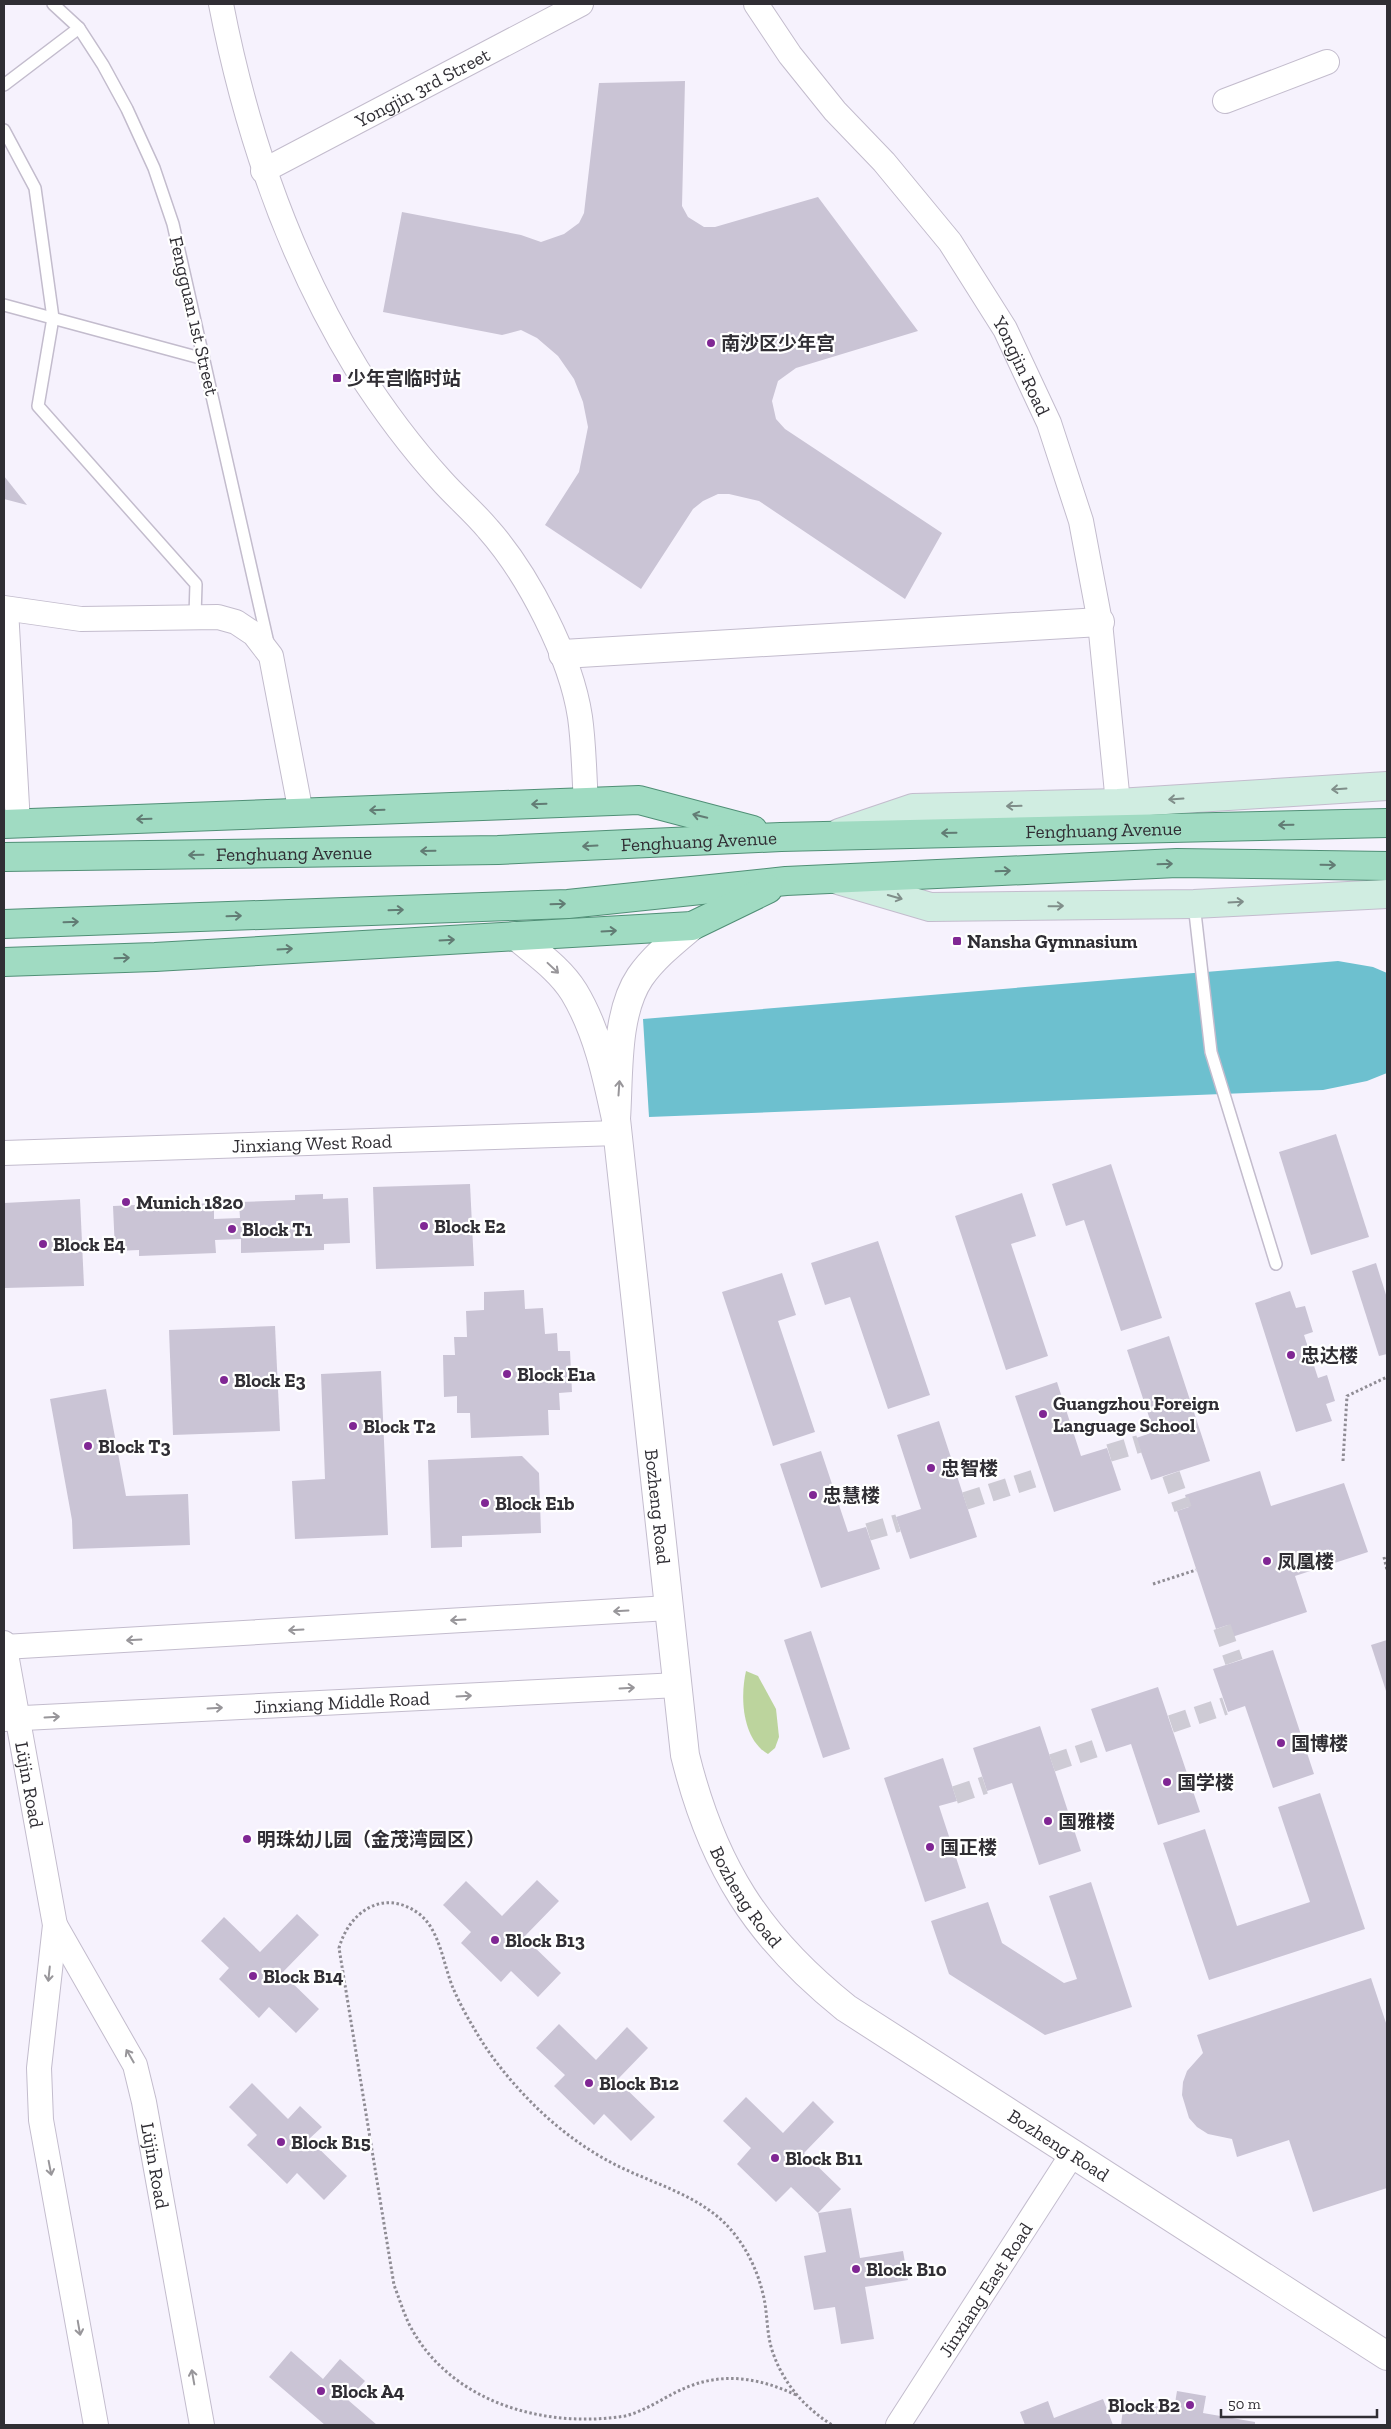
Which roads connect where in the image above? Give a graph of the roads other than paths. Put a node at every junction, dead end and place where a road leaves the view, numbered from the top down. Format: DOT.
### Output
graph roads {
  1 [pos="52,4"];
  2 [pos="221,4"];
  3 [pos="581,4"];
  4 [pos="756,4"];
  5 [pos="79,28"];
  6 [pos="1326,62"];
  7 [pos="4,85"];
  8 [pos="1225,101"];
  9 [pos="4,130"];
  10 [pos="264,172"];
  11 [pos="4,305"];
  12 [pos="53,318"];
  13 [pos="204,359"];
  14 [pos="5,609"];
  15 [pos="195,616"];
  16 [pos="1100,622"];
  17 [pos="563,654"];
  18 [pos="271,656"];
  19 [pos="9,738"];
  20 [pos="1387,786"];
  21 [pos="586,802"];
  22 [pos="1118,803"];
  23 [pos="301,813"];
  24 [pos="1387,823"];
  25 [pos="11,824"];
  26 [pos="832,836"];
  27 [pos="781,837"];
  28 [pos="7,857"];
  29 [pos="1387,866"];
  30 [pos="832,878"];
  31 [pos="786,880"];
  32 [pos="1387,894"];
  33 [pos="1194,904"];
  34 [pos="13,924"];
  35 [pos="692,926"];
  36 [pos="516,936"];
  37 [pos="4,962"];
  38 [pos="617,1126"];
  39 [pos="4,1153"];
  40 [pos="1276,1264"];
  41 [pos="669,1608"];
  42 [pos="4,1646"];
  43 [pos="678,1685"];
  44 [pos="11,1719"];
  45 [pos="55,1925"];
  46 [pos="1073,2153"];
  47 [pos="1387,2356"];
  48 [pos="96,2425"];
  49 [pos="202,2425"];
  50 [pos="898,2425"];
  1 -- 5 [label="lane, Fengguan 1st Street"];
  2 -- 10 [label="street"];
  3 -- 10 [label="street, Yongjin 3rd Street"];
  4 -- 16 [label="street, Yongjin Road"];
  5 -- 7 [label="lane"];
  5 -- 13 [label="lane, Fengguan 1st Street"];
  6 -- 8 [label="street"];
  9 -- 12 [label="lane"];
  10 -- 17 [label="street"];
  11 -- 12 [label="lane"];
  12 -- 13 [label="lane"];
  12 -- 15 [label="lane"];
  13 -- 18 [label="lane, Fengguan 1st Street"];
  14 -- 15 [label="street"];
  14 -- 19 [label="street"];
  15 -- 18 [label="street"];
  16 -- 17 [label="street"];
  16 -- 22 [label="street, Yongjin Road"];
  17 -- 21 [label="street"];
  18 -- 23 [label="street"];
  19 -- 25 [label="street"];
  20 -- 22 [label="main road, one-way"];
  21 -- 23 [label="main road, one-way"];
  27 -- 21 [label="main road, one-way"];
  22 -- 26 [label="main road, one-way"];
  23 -- 25 [label="main road, one-way"];
  24 -- 26 [label="main road, Fenghuang Avenue, one-way"];
  26 -- 27 [label="main road, Fenghuang Avenue"];
  27 -- 28 [label="main road, Fenghuang Avenue, one-way"];
  30 -- 29 [label="main road, Fenghuang Avenue, one-way"];
  30 -- 31 [label="main road, Fenghuang Avenue"];
  30 -- 33 [label="main road, one-way"];
  34 -- 31 [label="main road, Fenghuang Avenue, one-way"];
  31 -- 35 [label="main road"];
  33 -- 32 [label="main road, one-way"];
  33 -- 40 [label="lane"];
  36 -- 35 [label="main road, one-way"];
  38 -- 35 [label="street, one-way"];
  37 -- 36 [label="main road, one-way"];
  36 -- 38 [label="street, one-way"];
  38 -- 39 [label="street, Jinxiang West Road"];
  38 -- 41 [label="street, Bozheng Road"];
  41 -- 42 [label="street, one-way"];
  41 -- 43 [label="street, Bozheng Road"];
  42 -- 44 [label="street, Lüjin Road"];
  44 -- 43 [label="street, Jinxiang Middle Road, one-way"];
  43 -- 46 [label="street, Bozheng Road"];
  44 -- 45 [label="street, Lüjin Road"];
  45 -- 48 [label="street, Lüjin Road, one-way"];
  49 -- 45 [label="street, Lüjin Road, one-way"];
  46 -- 47 [label="street, Bozheng Road"];
  46 -- 50 [label="street, Jinxiang East Road"];
}
